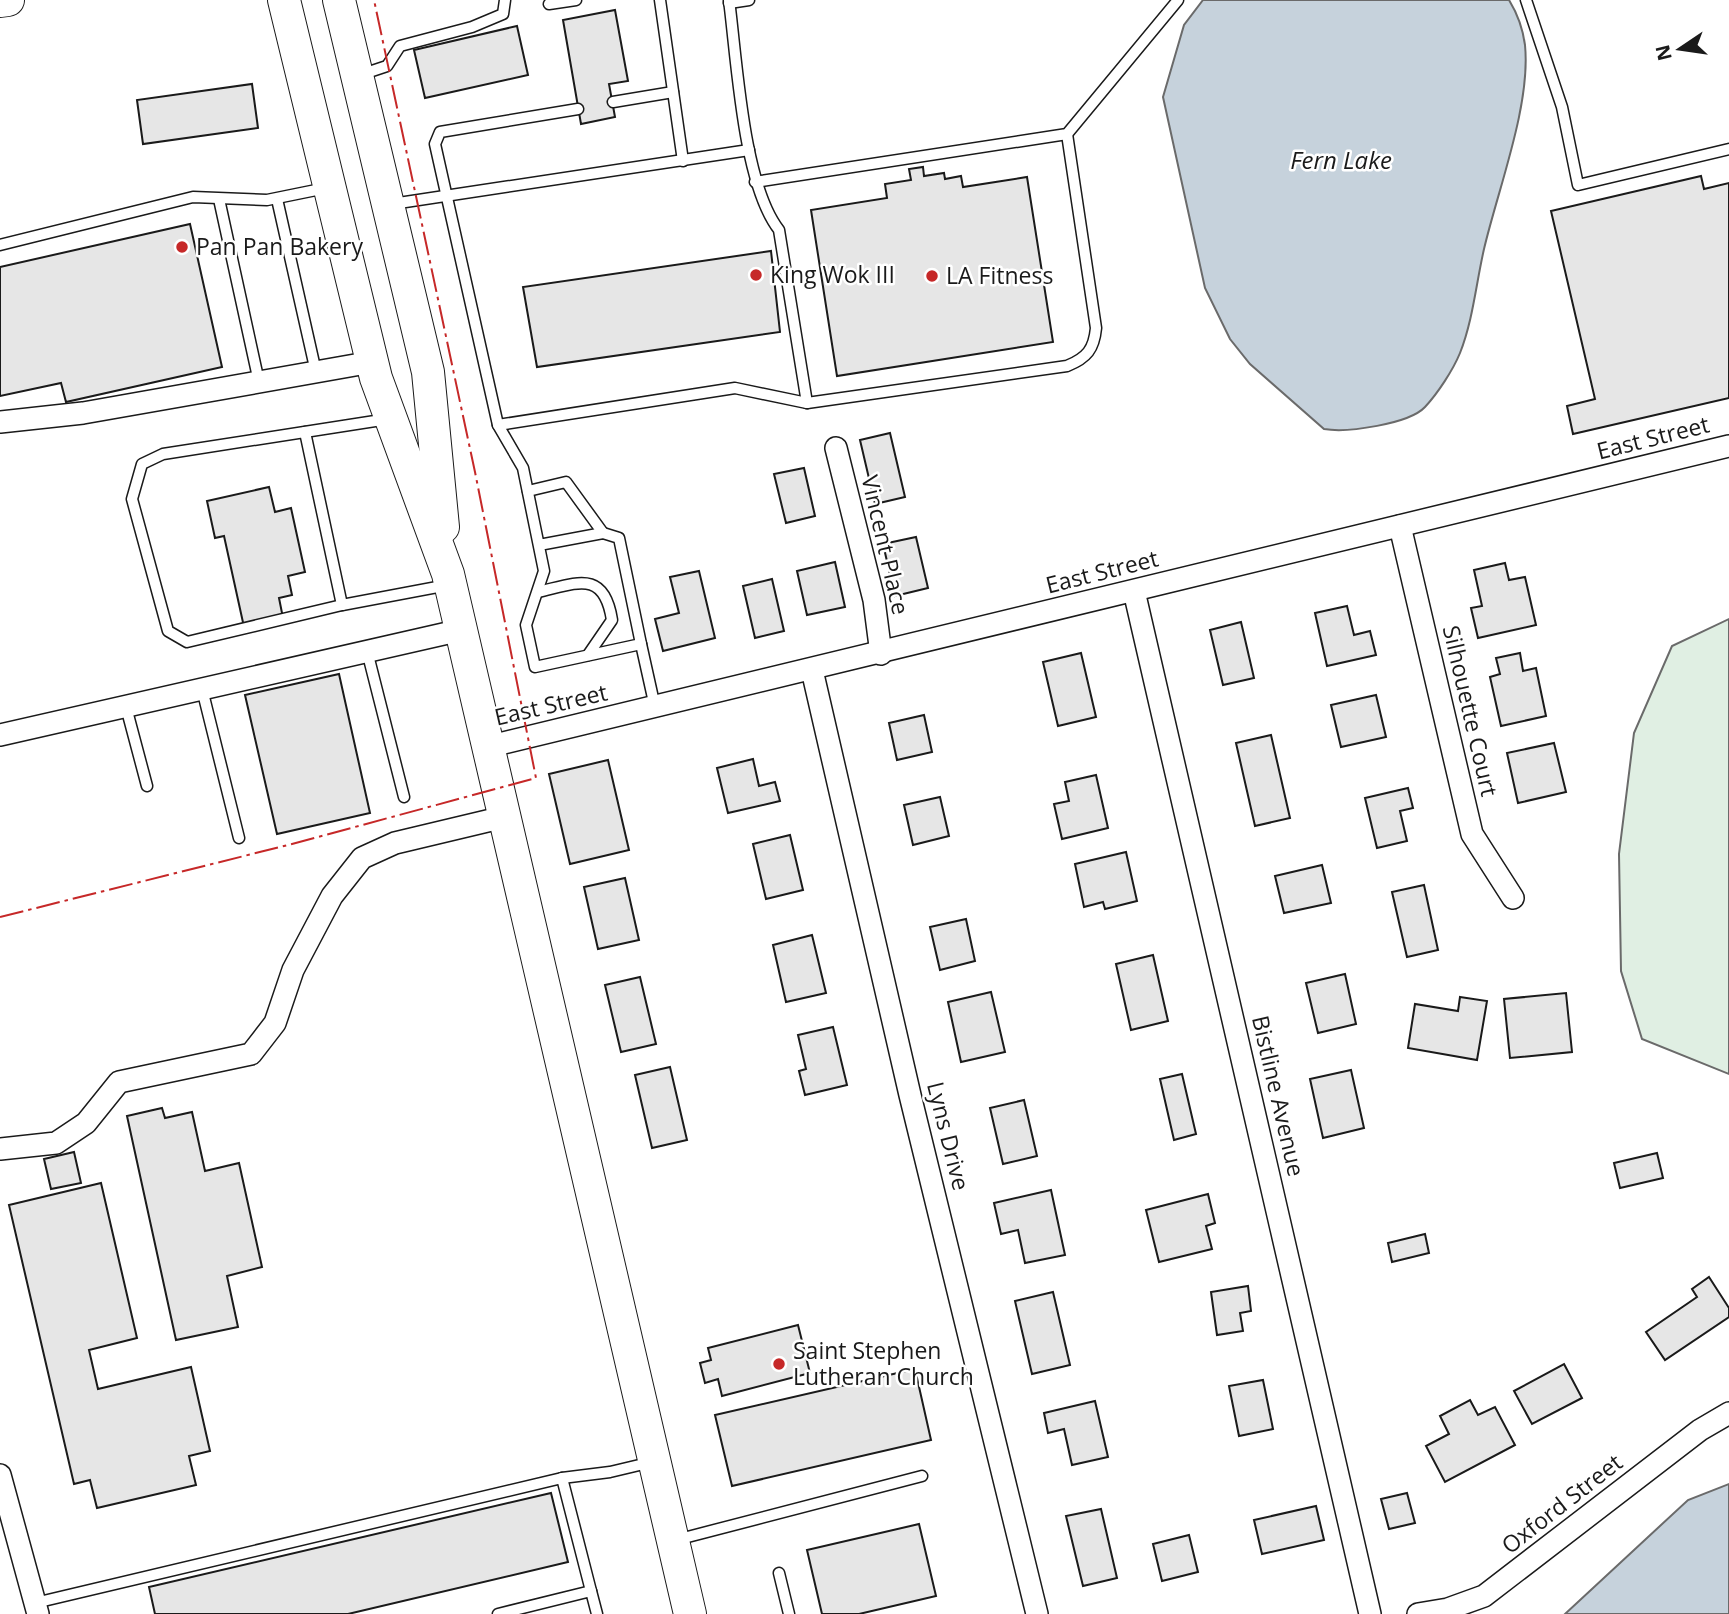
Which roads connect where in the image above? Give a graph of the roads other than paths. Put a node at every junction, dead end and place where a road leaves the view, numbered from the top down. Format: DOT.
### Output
graph roads {
  1 [pos="8,0"];
  2 [pos="284,0"];
  3 [pos="339,0"];
  4 [pos="506,0"];
  5 [pos="576,0"];
  6 [pos="660,0"];
  7 [pos="749,0"];
  8 [pos="1178,0"];
  9 [pos="1527,0"];
  10 [pos="0,1"];
  11 [pos="729,1"];
  12 [pos="549,4"];
  13 [pos="358,76"];
  14 [pos="673,92"];
  15 [pos="613,102"];
  16 [pos="578,109"];
  17 [pos="1067,134"];
  18 [pos="1729,149"];
  19 [pos="750,150"];
  20 [pos="683,160"];
  21 [pos="755,182"];
  22 [pos="330,187"];
  23 [pos="445,196"];
  24 [pos="219,199"];
  25 [pos="277,199"];
  26 [pos="389,205"];
  27 [pos="0,245"];
  28 [pos="372,362"];
  29 [pos="316,372"];
  30 [pos="259,382"];
  31 [pos="807,403"];
  32 [pos="391,418"];
  33 [pos="0,422"];
  34 [pos="498,425"];
  35 [pos="305,432"];
  36 [pos="1729,446"];
  37 [pos="836,448"];
  38 [pos="528,491"];
  39 [pos="1400,526"];
  40 [pos="603,533"];
  41 [pos="539,545"];
  42 [pos="449,579"];
  43 [pos="1134,590"];
  44 [pos="538,592"];
  45 [pos="342,605"];
  46 [pos="461,630"];
  47 [pos="640,644"];
  48 [pos="368,651"];
  49 [pos="881,654"];
  50 [pos="588,656"];
  51 [pos="812,670"];
  52 [pos="202,689"];
  53 [pos="126,707"];
  54 [pos="655,707"];
  55 [pos="0,735"];
  56 [pos="487,747"];
  57 [pos="147,786"];
  58 [pos="404,797"];
  59 [pos="504,817"];
  60 [pos="239,838"];
  61 [pos="1513,898"];
  62 [pos="0,1149"];
  63 [pos="1729,1413"];
  64 [pos="654,1462"];
  65 [pos="0,1475"];
  66 [pos="922,1476"];
  67 [pos="562,1478"];
  68 [pos="673,1540"];
  69 [pos="779,1573"];
  70 [pos="591,1591"];
  71 [pos="36,1608"];
  72 [pos="498,1614"];
  73 [pos="597,1614"];
  74 [pos="690,1614"];
  75 [pos="789,1614"];
  76 [pos="1037,1614"];
  77 [pos="1370,1614"];
  78 [pos="1418,1614"];
  1 -- 10 [label="main road"];
  2 -- 22 [label="main road"];
  3 -- 13 [label="main road"];
  4 -- 13 [label="lane"];
  5 -- 12 [label="lane"];
  6 -- 14 [label="lane"];
  7 -- 11 [label="lane"];
  8 -- 17 [label="lane"];
  9 -- 18 [label="lane"];
  11 -- 19 [label="lane"];
  13 -- 26 [label="main road"];
  14 -- 15 [label="lane"];
  14 -- 20 [label="lane"];
  16 -- 23 [label="lane"];
  17 -- 21 [label="lane"];
  17 -- 31 [label="lane"];
  19 -- 20 [label="lane"];
  19 -- 21 [label="lane"];
  20 -- 23 [label="lane"];
  21 -- 31 [label="lane"];
  22 -- 25 [label="lane"];
  22 -- 28 [label="main road"];
  23 -- 26 [label="lane"];
  23 -- 34 [label="lane"];
  24 -- 25 [label="lane"];
  24 -- 27 [label="lane"];
  24 -- 30 [label="lane"];
  25 -- 29 [label="lane"];
  26 -- 42 [label="main road"];
  28 -- 29 [label="street"];
  28 -- 32 [label="main road"];
  29 -- 30 [label="street"];
  30 -- 33 [label="street"];
  31 -- 34 [label="lane"];
  32 -- 35 [label="lane"];
  32 -- 42 [label="main road"];
  34 -- 38 [label="lane"];
  35 -- 45 [label="lane"];
  35 -- 45 [label="lane"];
  36 -- 39 [label="street, East Street"];
  37 -- 49 [label="street, Vincent Place"];
  38 -- 40 [label="lane"];
  38 -- 41 [label="lane"];
  39 -- 43 [label="street, East Street"];
  39 -- 61 [label="street, Silhouette Court"];
  40 -- 41 [label="lane"];
  40 -- 47 [label="lane"];
  41 -- 44 [label="lane"];
  42 -- 45 [label="lane"];
  42 -- 46 [label="main road"];
  43 -- 49 [label="street, East Street"];
  43 -- 77 [label="street, Bistline Avenue"];
  44 -- 50 [label="lane"];
  44 -- 50 [label="lane"];
  46 -- 48 [label="street"];
  46 -- 56 [label="main road"];
  47 -- 50 [label="lane"];
  47 -- 54 [label="lane"];
  48 -- 52 [label="street"];
  48 -- 58 [label="lane"];
  49 -- 51 [label="street, East Street"];
  51 -- 54 [label="street, East Street"];
  51 -- 76 [label="street, Lyns Drive"];
  52 -- 53 [label="street"];
  52 -- 60 [label="lane"];
  53 -- 55 [label="street"];
  53 -- 57 [label="lane"];
  54 -- 56 [label="street, East Street"];
  56 -- 59 [label="main road"];
  59 -- 62 [label="street"];
  59 -- 64 [label="main road"];
  63 -- 78 [label="street, Oxford Street"];
  64 -- 67 [label="lane"];
  64 -- 68 [label="main road"];
  65 -- 71 [label="street"];
  66 -- 68 [label="lane"];
  67 -- 70 [label="lane"];
  67 -- 71 [label="lane"];
  68 -- 74 [label="main road"];
  69 -- 75 [label="lane"];
  70 -- 72 [label="lane"];
  70 -- 73 [label="lane"];
}
